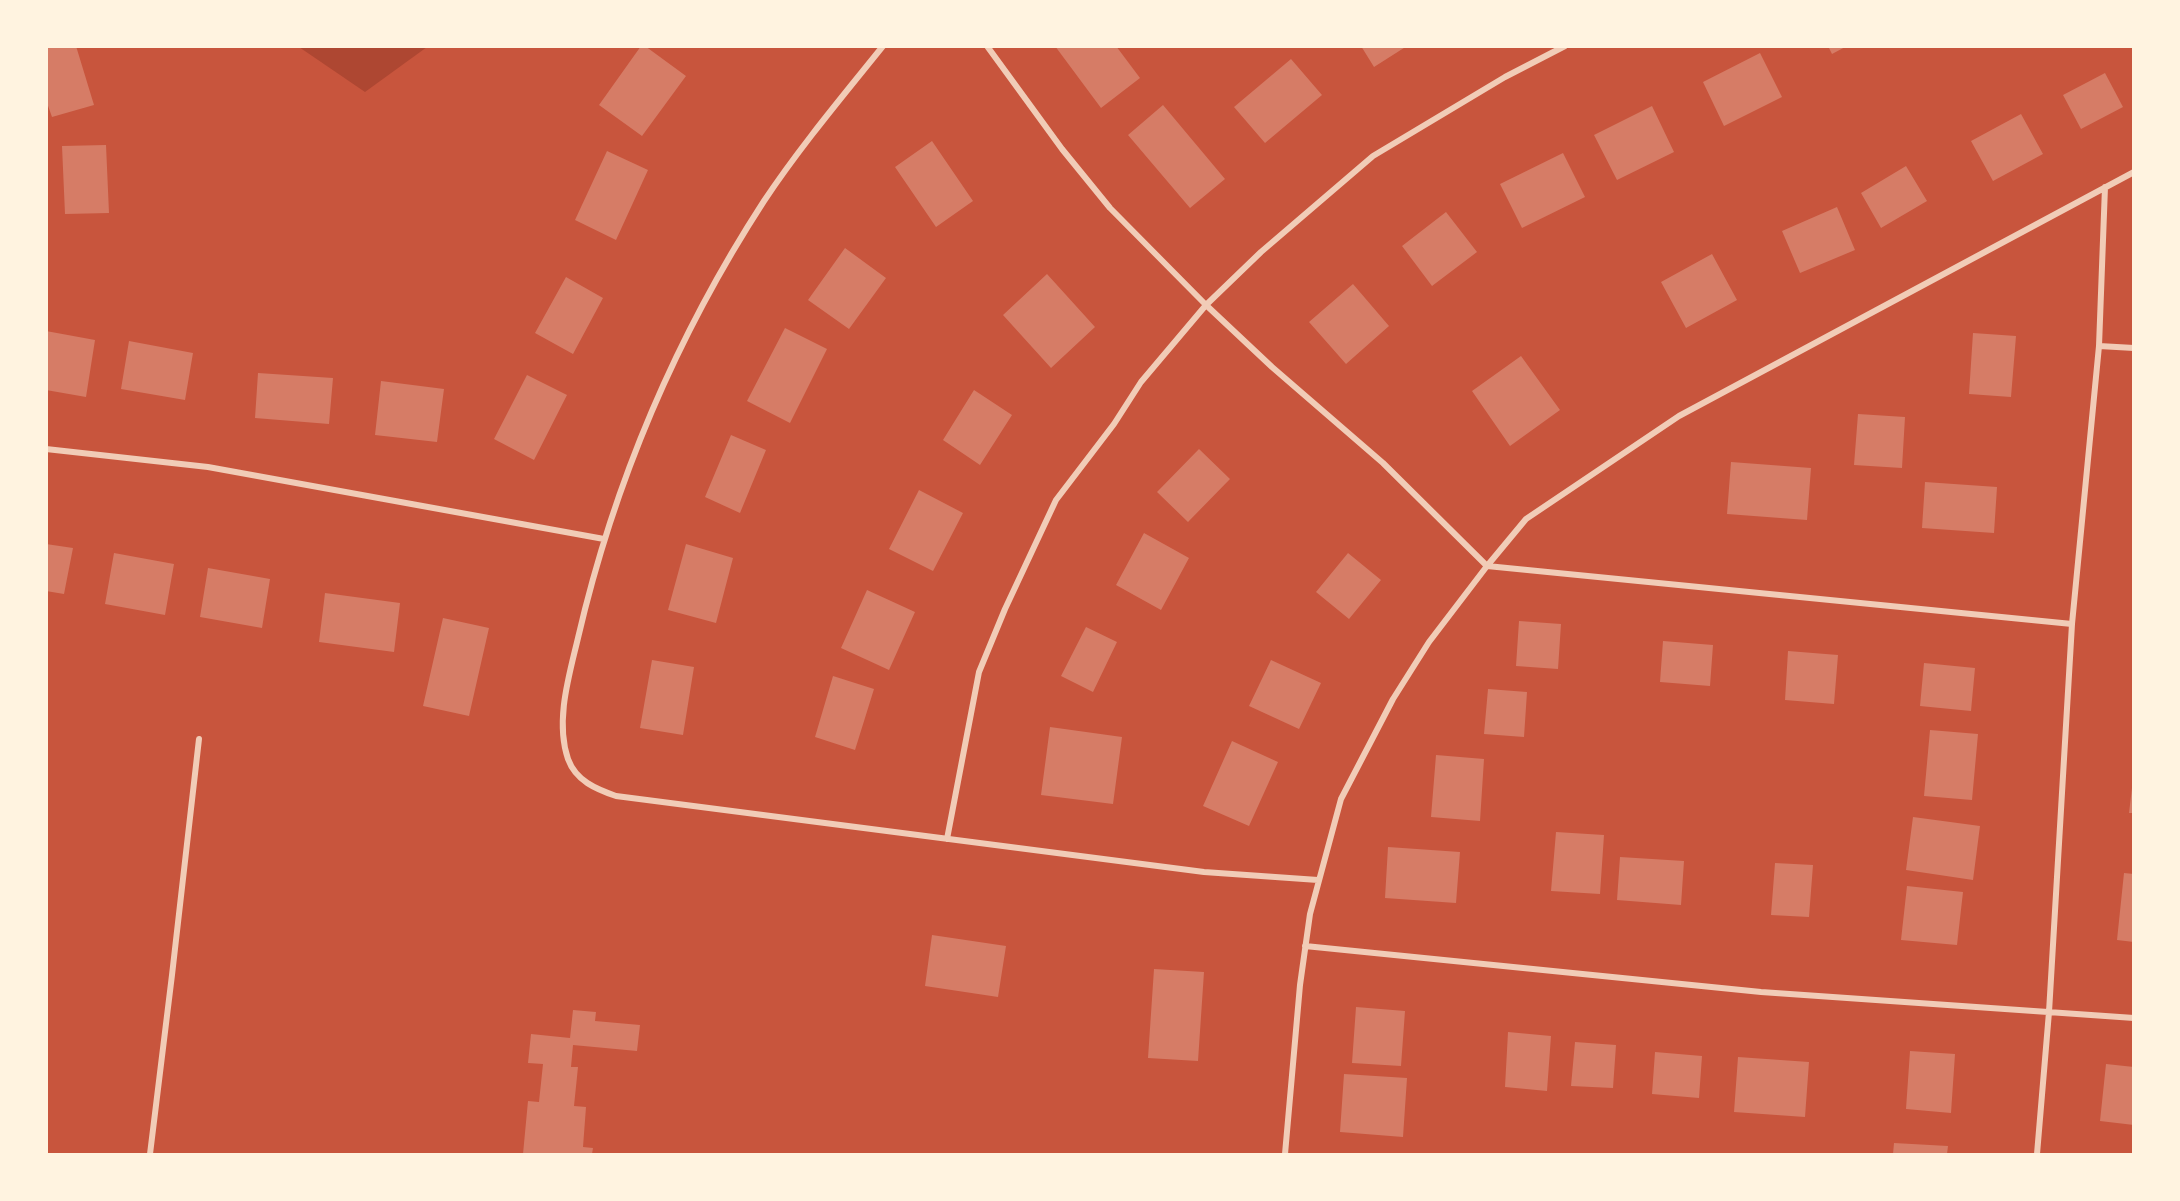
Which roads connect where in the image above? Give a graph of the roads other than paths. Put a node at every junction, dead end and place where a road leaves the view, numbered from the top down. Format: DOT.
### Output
graph roads {
  1 [pos="883,46"];
  2 [pos="987,46"];
  3 [pos="1564,46"];
  4 [pos="2133,172"];
  5 [pos="2105,187"];
  6 [pos="1206,306"];
  7 [pos="2099,346"];
  8 [pos="2133,348"];
  9 [pos="46,449"];
  10 [pos="604,539"];
  11 [pos="1487,566"];
  12 [pos="2072,624"];
  13 [pos="198,739"];
  14 [pos="947,839"];
  15 [pos="1318,880"];
  16 [pos="1305,946"];
  17 [pos="2049,1012"];
  18 [pos="2133,1018"];
  19 [pos="150,1155"];
  20 [pos="1285,1155"];
  21 [pos="2037,1155"];
  1 -- 10 [label="street"];
  2 -- 6 [label="street"];
  3 -- 6 [label="street"];
  4 -- 5 [label="street"];
  5 -- 7 [label="street"];
  5 -- 11 [label="street"];
  6 -- 11 [label="street"];
  6 -- 14 [label="street"];
  7 -- 8 [label="street"];
  7 -- 12 [label="street"];
  9 -- 10 [label="street"];
  10 -- 14 [label="street"];
  11 -- 12 [label="street"];
  11 -- 15 [label="street"];
  12 -- 17 [label="street"];
  13 -- 19 [label="street"];
  14 -- 15 [label="street"];
  15 -- 16 [label="street"];
  16 -- 17 [label="street"];
  16 -- 20 [label="street"];
  17 -- 18 [label="street"];
  17 -- 21 [label="street"];
}
